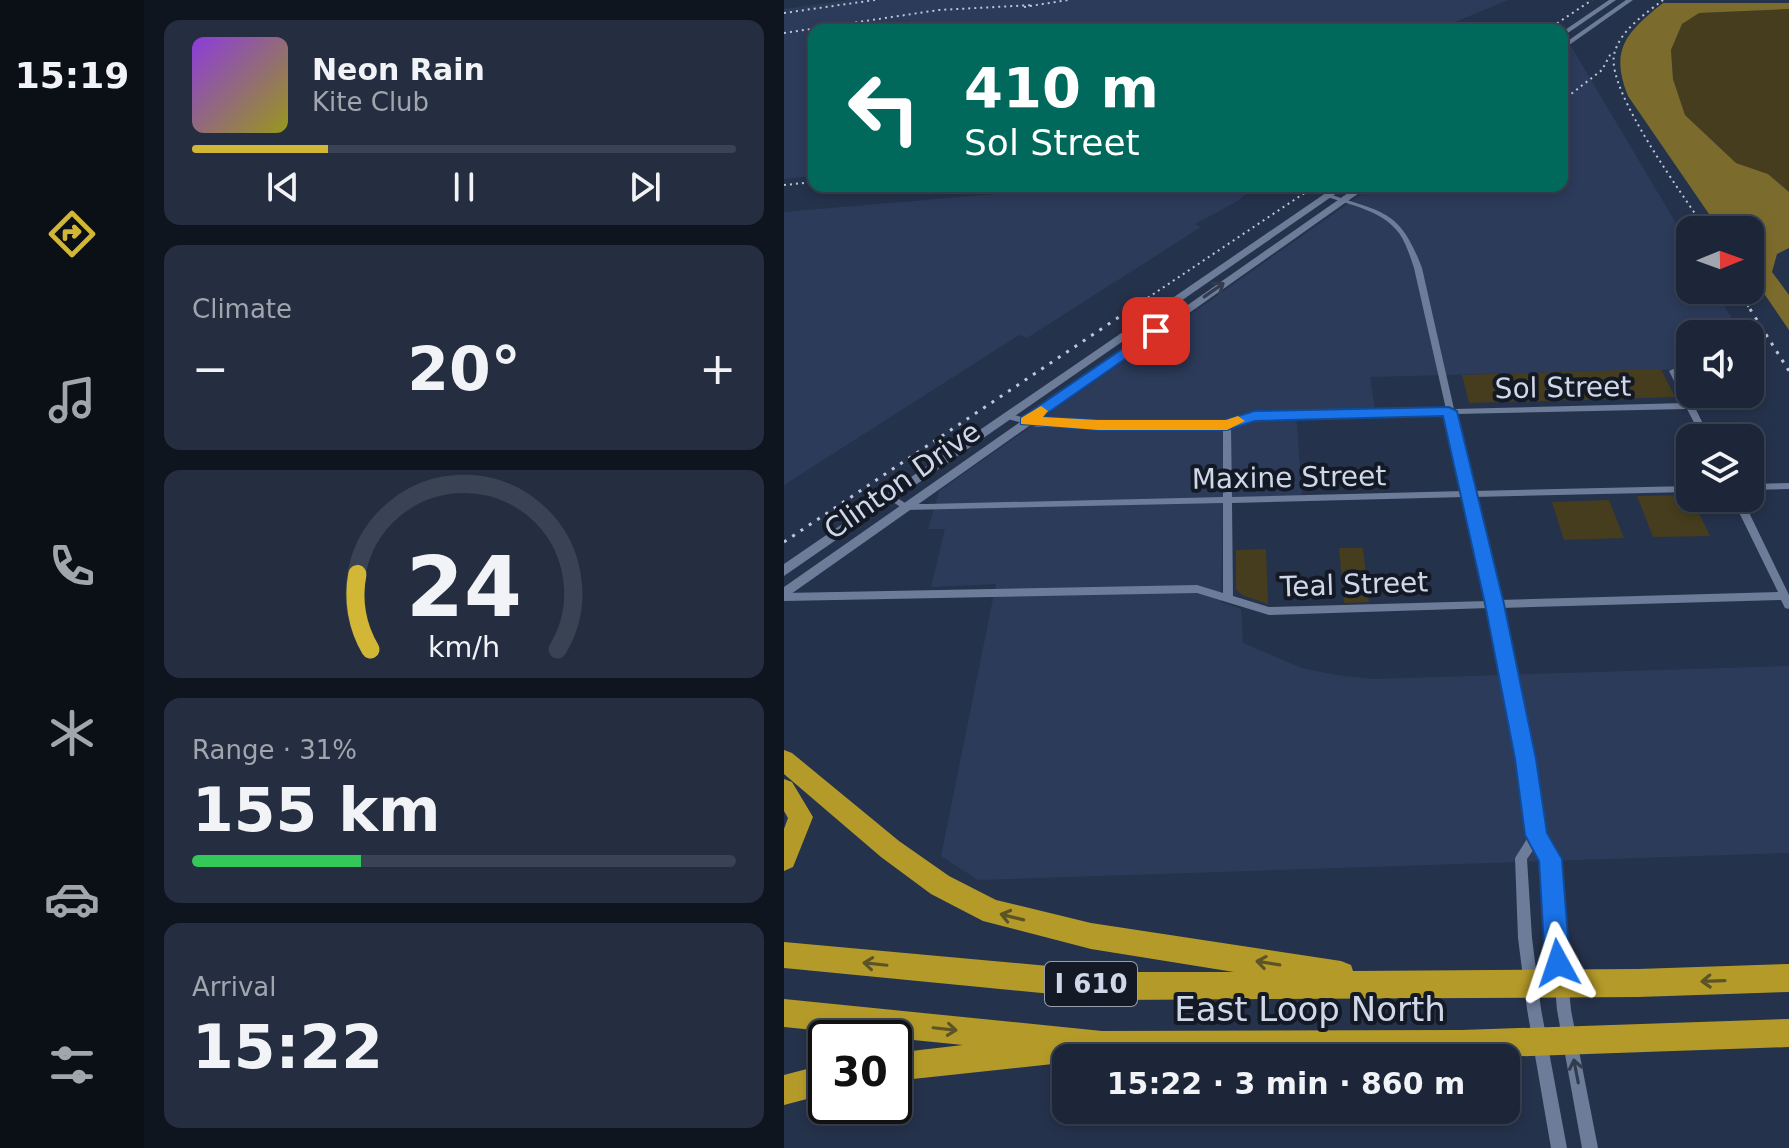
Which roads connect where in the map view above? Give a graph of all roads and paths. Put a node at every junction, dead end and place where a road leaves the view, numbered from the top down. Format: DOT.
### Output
graph roads {
  1 [pos="1613,0"];
  2 [pos="1630,0"];
  3 [pos="1578,24"];
  4 [pos="1591,28"];
  5 [pos="1568,31"];
  6 [pos="1568,44"];
  7 [pos="1332,192"];
  8 [pos="1355,192"];
  9 [pos="1327,195"];
  10 [pos="1342,201"];
  11 [pos="1673,371"];
  12 [pos="1676,377"];
  13 [pos="1676,406"];
  14 [pos="1449,411"];
  15 [pos="1007,416"];
  16 [pos="1026,421"];
  17 [pos="1227,425"];
  18 [pos="1789,486"];
  19 [pos="1764,487"];
  20 [pos="1676,489"];
  21 [pos="1468,494"];
  22 [pos="892,498"];
  23 [pos="1228,501"];
  24 [pos="905,507"];
  25 [pos="1744,512"];
  26 [pos="784,571"];
  27 [pos="784,595"];
  28 [pos="1228,597"];
  29 [pos="1787,600"];
  30 [pos="1494,604"];
  31 [pos="784,760"];
  32 [pos="784,789"];
  33 [pos="1536,835"];
  34 [pos="784,859"];
  35 [pos="784,955"];
  36 [pos="1789,978"];
  37 [pos="1400,985"];
  38 [pos="784,1013"];
  39 [pos="1789,1033"];
  40 [pos="1092,1044"];
  41 [pos="1462,1044"];
  42 [pos="1052,1050"];
  43 [pos="912,1065"];
  44 [pos="808,1084"];
  45 [pos="784,1090"];
  46 [pos="1559,1148"];
  47 [pos="1590,1148"];
  1 -- 3 [label="main road"];
  2 -- 4 [label="main road"];
  3 -- 4 [label="main road"];
  3 -- 5 [label="main road"];
  4 -- 6 [label="main road"];
  7 -- 9 [label="main road, Clinton Drive"];
  8 -- 10 [label="main road, Clinton Drive"];
  9 -- 10 [label="street"];
  9 -- 15 [label="main road, Clinton Drive"];
  10 -- 14 [label="street"];
  16 -- 10 [label="main road, Clinton Drive, one-way"];
  11 -- 12 [label="street"];
  13 -- 14 [label="street, Sol Street"];
  14 -- 17 [label="street, Sol Street"];
  14 -- 21 [label="street"];
  15 -- 16 [label="street, Sol Street"];
  15 -- 22 [label="main road, Clinton Drive"];
  16 -- 17 [label="street, Sol Street"];
  16 -- 24 [label="main road, Clinton Drive"];
  17 -- 23 [label="street"];
  18 -- 19 [label="street"];
  20 -- 21 [label="street, Maxine Street"];
  21 -- 23 [label="street, Maxine Street"];
  21 -- 30 [label="street"];
  22 -- 24 [label="street"];
  22 -- 26 [label="main road, Clinton Drive"];
  23 -- 24 [label="street, Maxine Street"];
  23 -- 28 [label="street"];
  24 -- 27 [label="main road, Clinton Drive"];
  25 -- 29 [label="street"];
  27 -- 28 [label="street, Teal Street"];
  28 -- 30 [label="street, Teal Street"];
  29 -- 30 [label="street, Teal Street"];
  30 -- 33 [label="street"];
  37 -- 31 [label="highway, one-way"];
  32 -- 34 [label="highway"];
  33 -- 46 [label="street"];
  47 -- 33 [label="street, one-way"];
  37 -- 35 [label="highway, East Loop North / I 610, one-way"];
  36 -- 37 [label="highway, East Loop North / I 610, one-way"];
  38 -- 40 [label="highway, East Loop North / I 610, one-way"];
  39 -- 41 [label="highway, East Loop North / I 610"];
  42 -- 43 [label="highway"];
  44 -- 45 [label="highway"];
}
